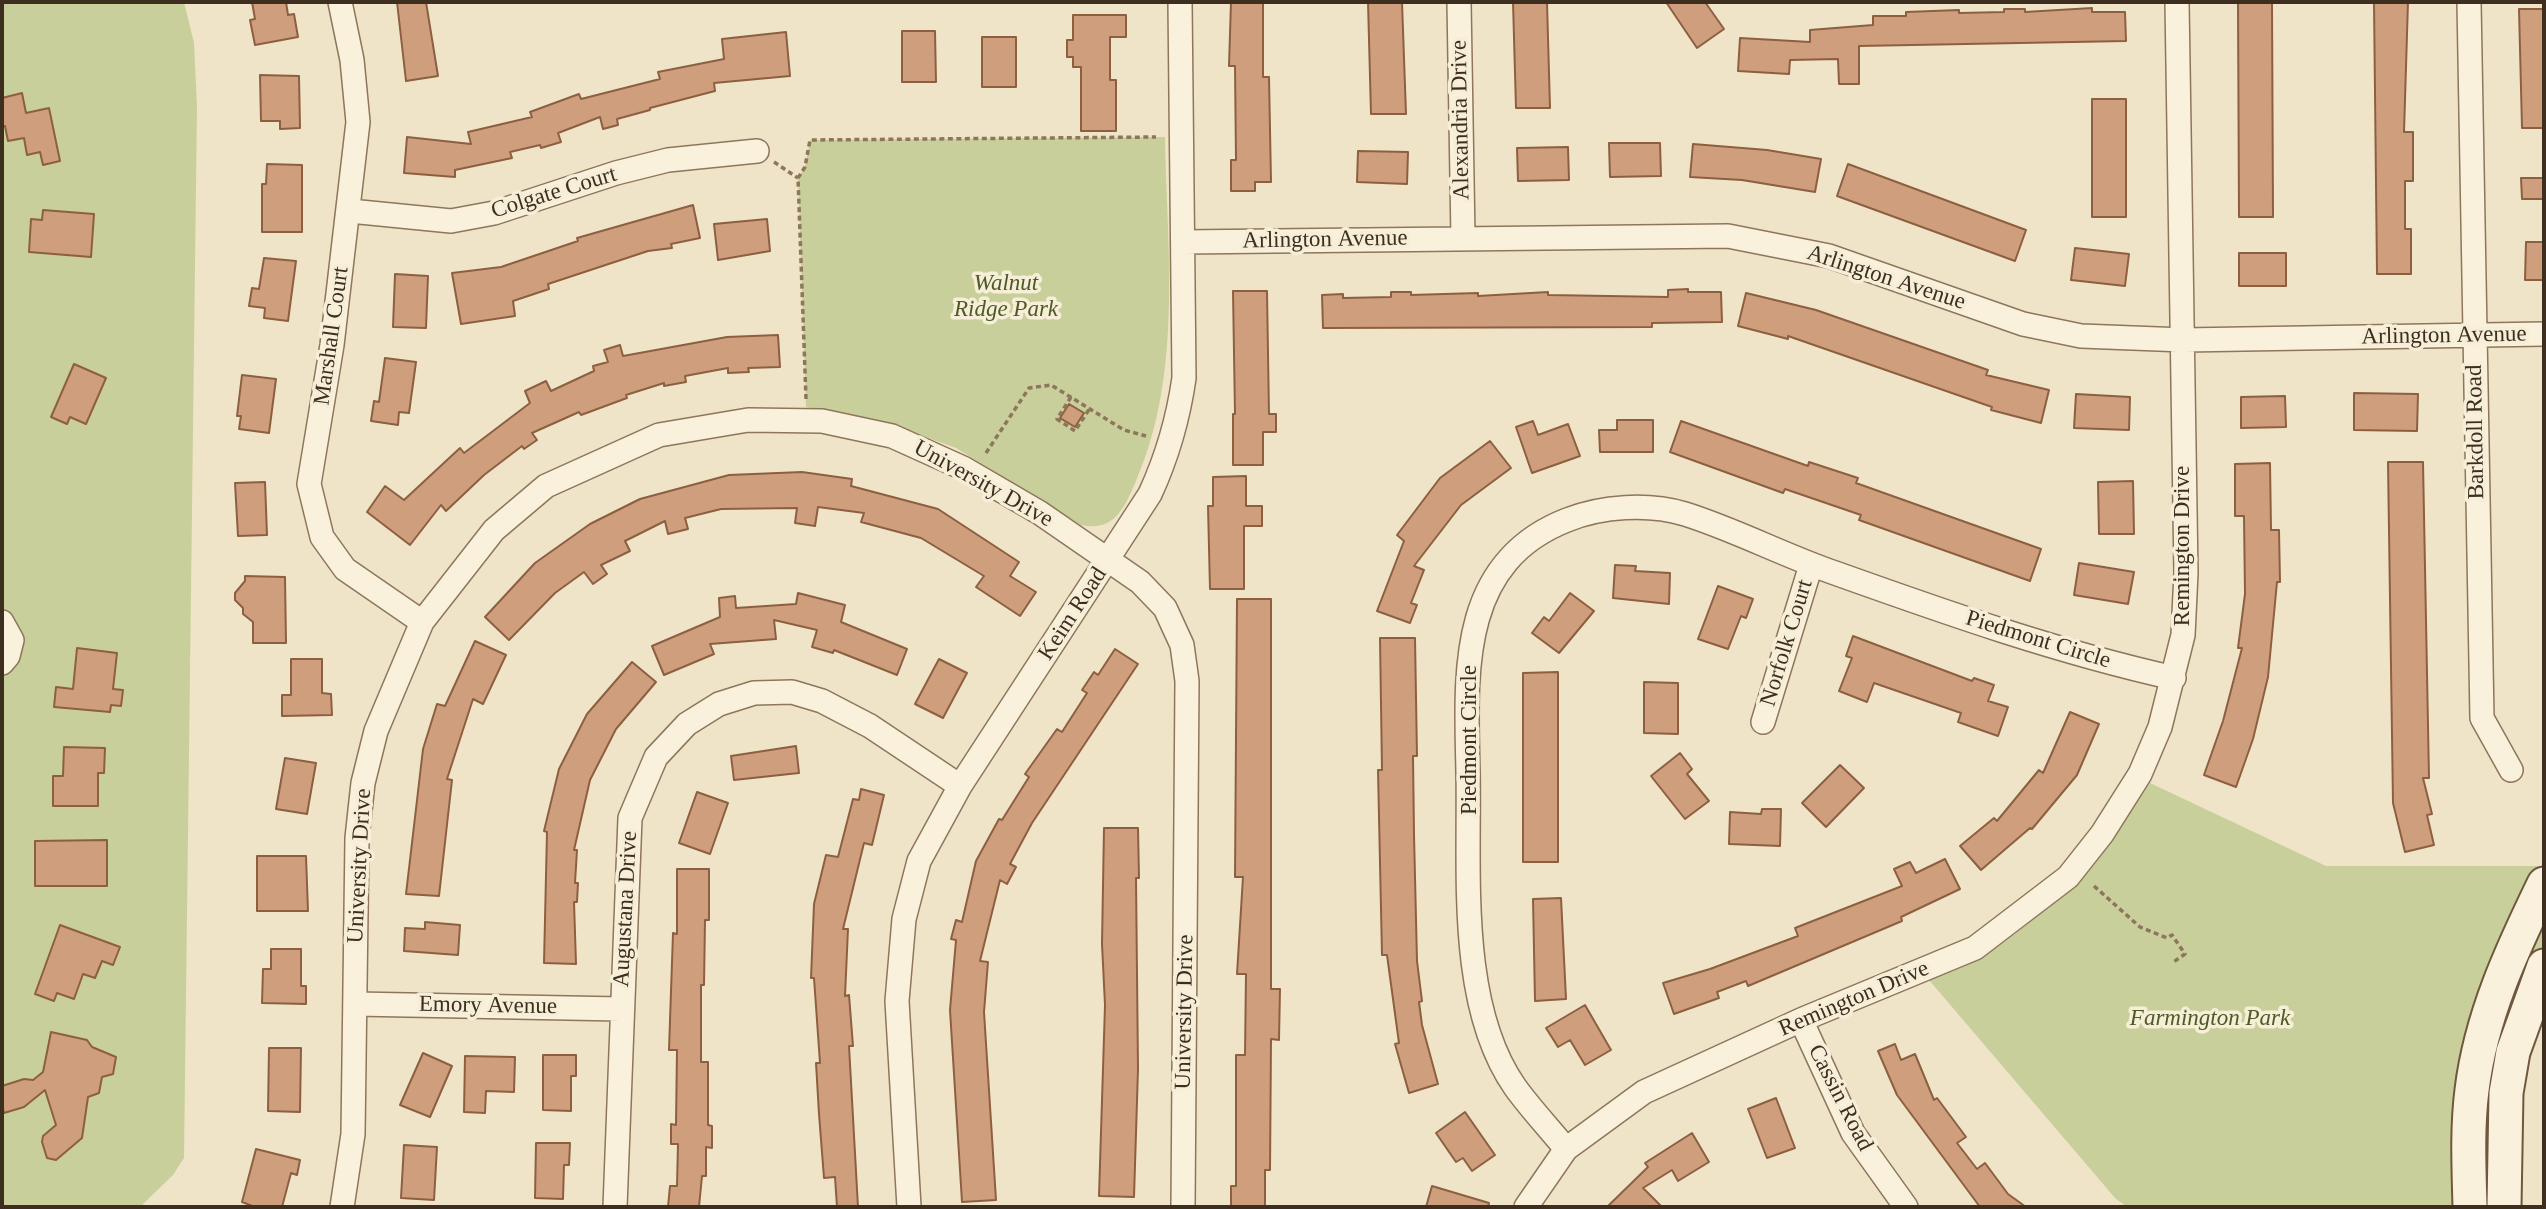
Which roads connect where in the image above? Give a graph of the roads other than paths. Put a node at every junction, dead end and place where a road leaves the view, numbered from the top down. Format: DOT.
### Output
graph roads {
  1 [pos="340,2"];
  2 [pos="1180,2"];
  3 [pos="1459,2"];
  4 [pos="2177,2"];
  5 [pos="2469,2"];
  6 [pos="757,151"];
  7 [pos="350,211"];
  8 [pos="1462,238"];
  9 [pos="1183,242"];
  10 [pos="2544,334"];
  11 [pos="2473,335"];
  12 [pos="2184,340"];
  13 [pos="1108,560"];
  14 [pos="1811,565"];
  15 [pos="2,622"];
  16 [pos="422,622"];
  17 [pos="2,663"];
  18 [pos="2174,678"];
  19 [pos="1763,722"];
  20 [pos="2511,770"];
  21 [pos="960,786"];
  22 [pos="2544,884"];
  23 [pos="2544,966"];
  24 [pos="355,1004"];
  25 [pos="621,1009"];
  26 [pos="1801,1020"];
  27 [pos="1566,1149"];
  28 [pos="342,1207"];
  29 [pos="615,1207"];
  30 [pos="909,1207"];
  31 [pos="1183,1207"];
  32 [pos="1525,1207"];
  33 [pos="1906,1207"];
  34 [pos="2470,1207"];
  35 [pos="2504,1207"];
  1 -- 7 [label="street, Marshall Court"];
  2 -- 9 [label="street, Keim Road"];
  3 -- 8 [label="street, Alexandria Drive"];
  4 -- 12 [label="street, Remington Drive"];
  5 -- 11 [label="street, Barkdoll Road"];
  6 -- 7 [label="street, Colgate Court"];
  7 -- 16 [label="street, Marshall Court"];
  8 -- 9 [label="street, Arlington Avenue"];
  8 -- 12 [label="street, Arlington Avenue"];
  9 -- 13 [label="street, Keim Road"];
  10 -- 11 [label="street, Arlington Avenue"];
  11 -- 12 [label="street, Arlington Avenue"];
  11 -- 20 [label="street, Barkdoll Road"];
  12 -- 18 [label="street, Remington Drive"];
  13 -- 16 [label="street, University Drive"];
  13 -- 21 [label="street, Keim Road"];
  13 -- 31 [label="street, University Drive"];
  14 -- 18 [label="street, Piedmont Circle"];
  14 -- 19 [label="street, Norfolk Court"];
  14 -- 27 [label="street, Piedmont Circle"];
  15 -- 17 [label="street"];
  16 -- 24 [label="street, University Drive"];
  18 -- 26 [label="street, Remington Drive"];
  21 -- 25 [label="street, Augustana Drive"];
  21 -- 30 [label="street, Keim Road"];
  22 -- 34 [label="main road"];
  23 -- 35 [label="main road"];
  24 -- 25 [label="street, Emory Avenue"];
  24 -- 28 [label="street, University Drive"];
  25 -- 29 [label="street, Augustana Drive"];
  26 -- 27 [label="street, Remington Drive"];
  26 -- 33 [label="street, Cassin Road"];
  27 -- 32 [label="street, Remington Drive"];
}
